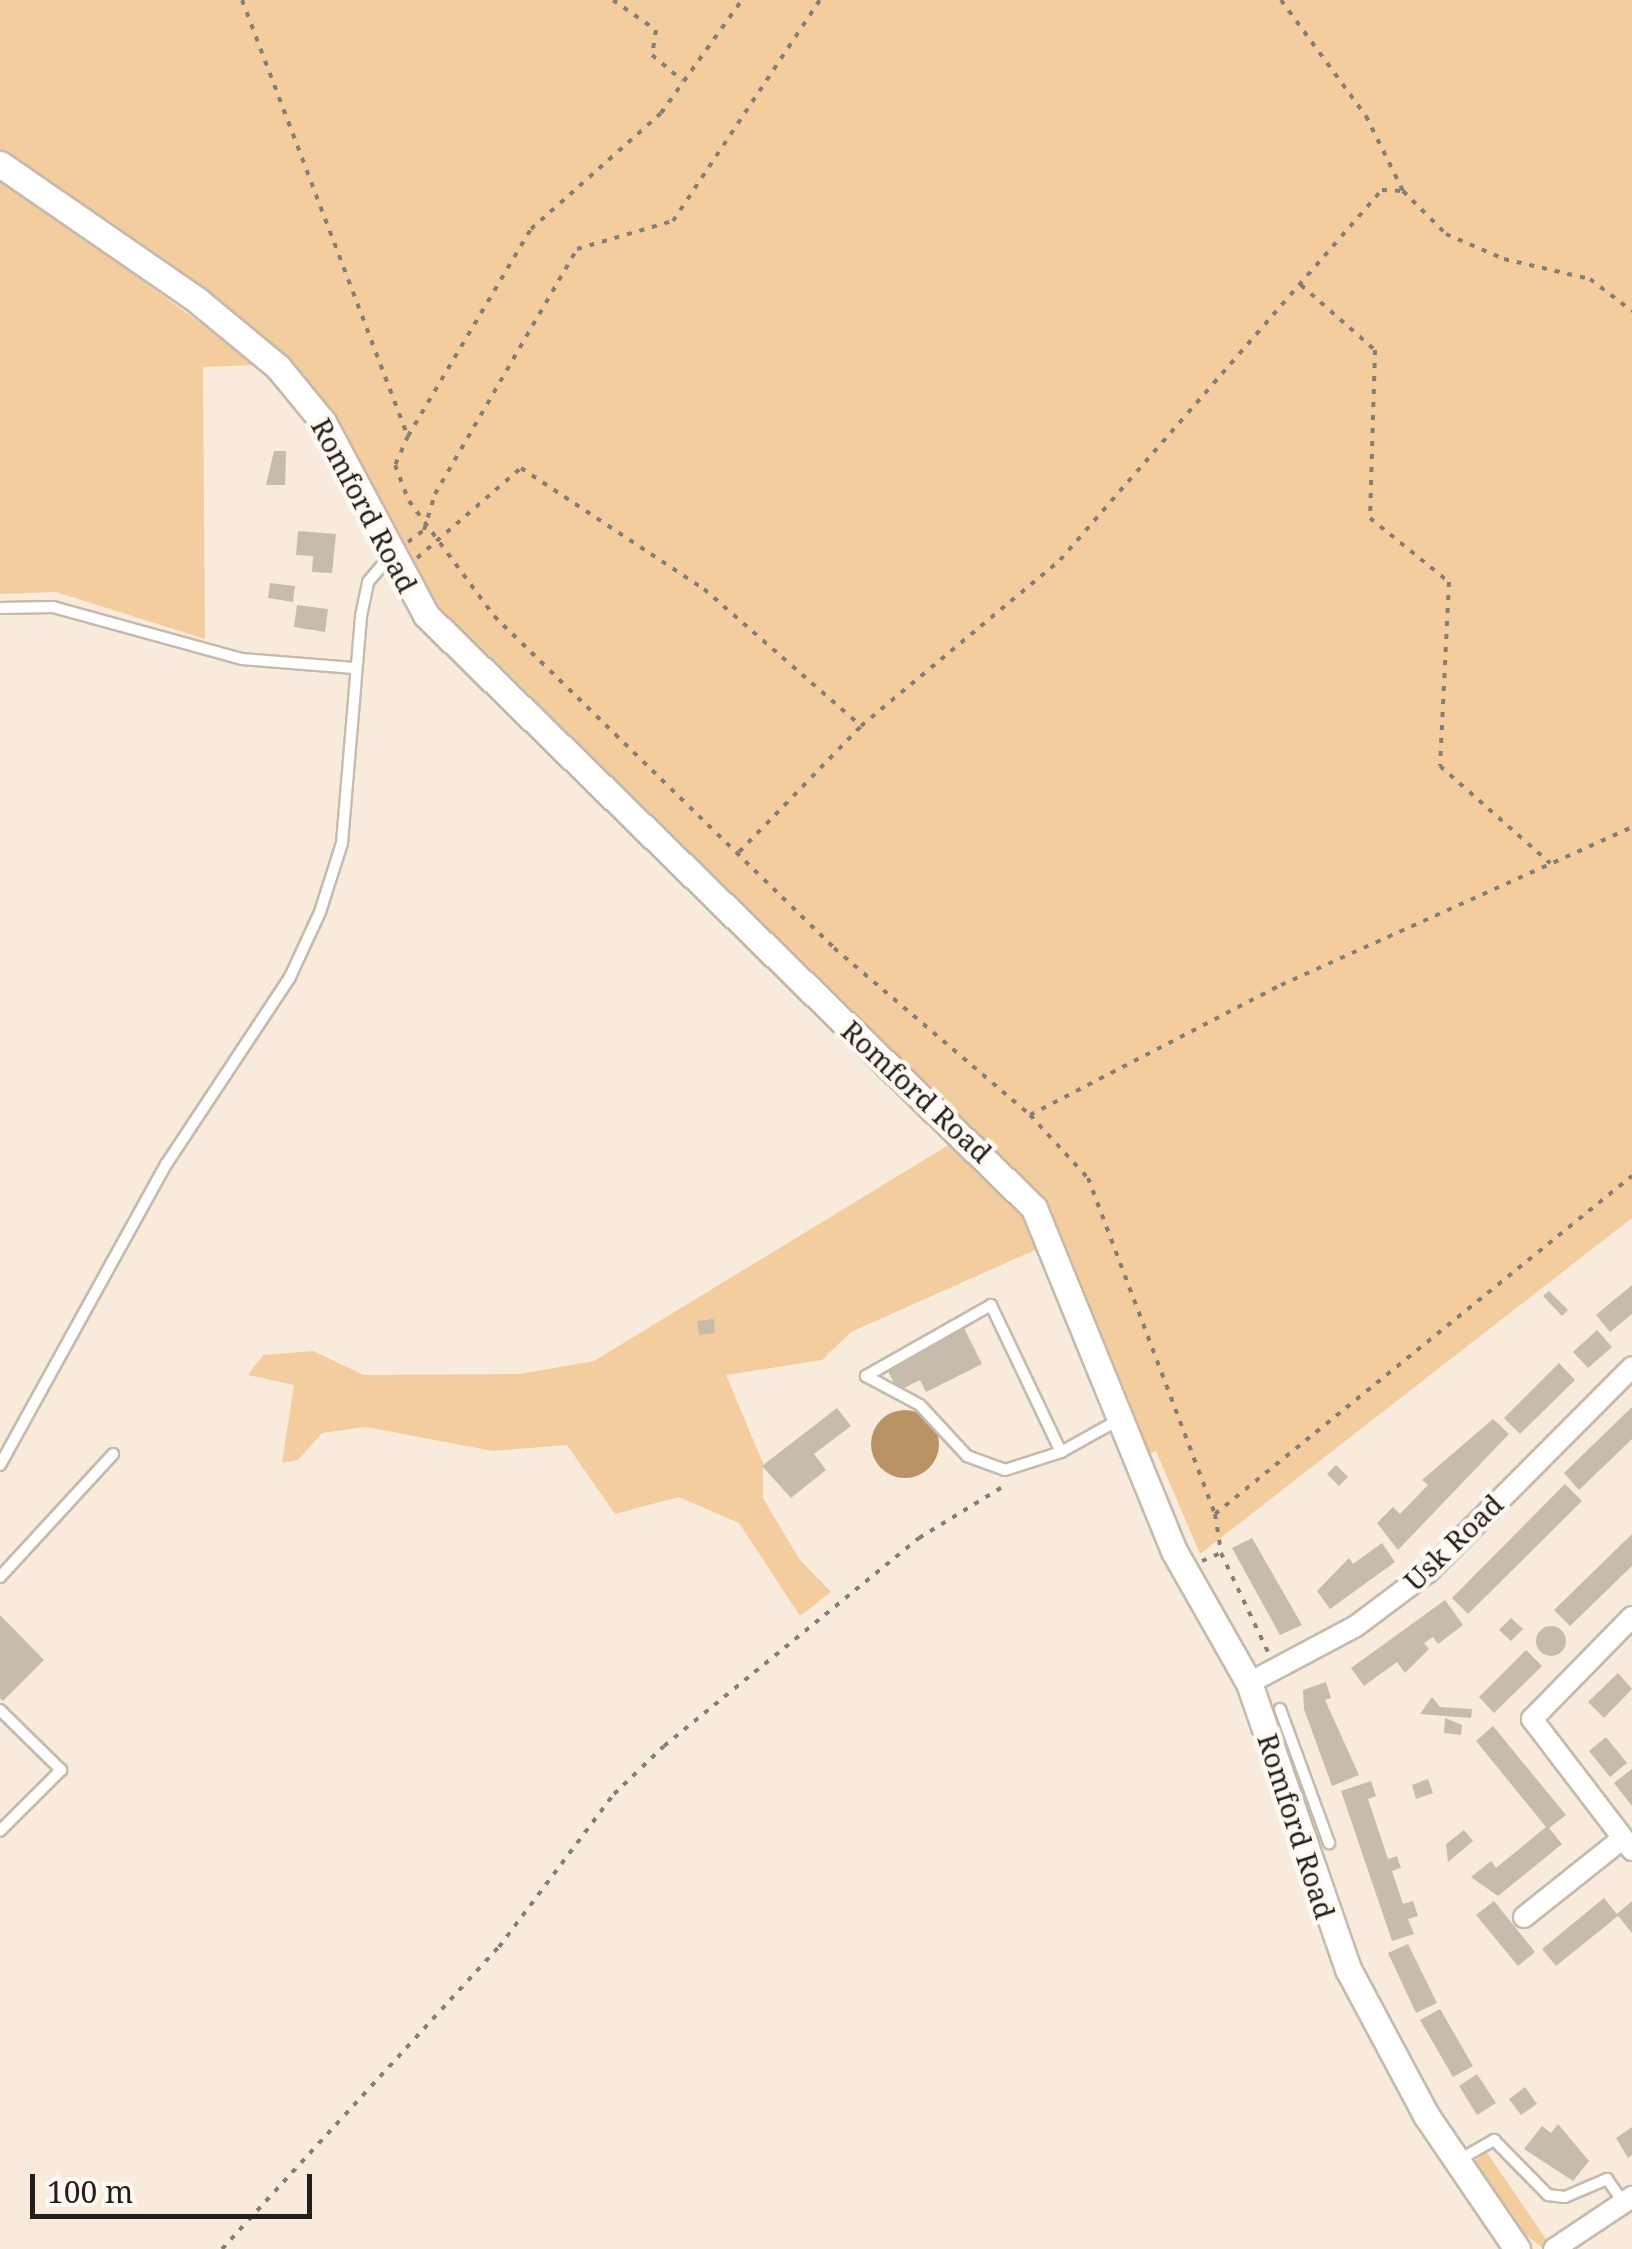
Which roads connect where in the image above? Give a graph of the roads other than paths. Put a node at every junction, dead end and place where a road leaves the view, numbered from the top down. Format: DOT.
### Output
graph roads {
  1 [pos="0,164"];
  2 [pos="388,557"];
  3 [pos="0,608"];
  4 [pos="354,668"];
  5 [pos="1632,1367"];
  6 [pos="1121,1418"];
  7 [pos="1061,1452"];
  8 [pos="113,1454"];
  9 [pos="0,1464"];
  10 [pos="0,1577"];
  11 [pos="1632,1617"];
  12 [pos="1248,1684"];
  13 [pos="1280,1709"];
  14 [pos="0,1710"];
  15 [pos="1284,1750"];
  16 [pos="1303,1806"];
  17 [pos="0,1831"];
  18 [pos="1329,1843"];
  19 [pos="1627,1845"];
  20 [pos="1524,1917"];
  21 [pos="1455,2162"];
  22 [pos="1629,2202"];
  23 [pos="1517,2249"];
  24 [pos="1554,2249"];
  1 -- 2 [label="street, Romford Road"];
  2 -- 4 [label="lane"];
  2 -- 6 [label="street, Romford Road"];
  3 -- 4 [label="lane"];
  4 -- 9 [label="lane"];
  5 -- 12 [label="street, Usk Road"];
  6 -- 7 [label="lane"];
  6 -- 12 [label="street, Romford Road"];
  7 -- 7 [label="lane"];
  8 -- 10 [label="lane"];
  11 -- 19 [label="street"];
  12 -- 15 [label="street, Romford Road"];
  13 -- 15 [label="lane"];
  14 -- 17 [label="lane"];
  15 -- 16 [label="street, Romford Road"];
  16 -- 18 [label="lane"];
  16 -- 21 [label="street, Romford Road"];
  19 -- 20 [label="street"];
  21 -- 22 [label="lane"];
  21 -- 23 [label="street, Romford Road"];
  22 -- 24 [label="street"];
}
